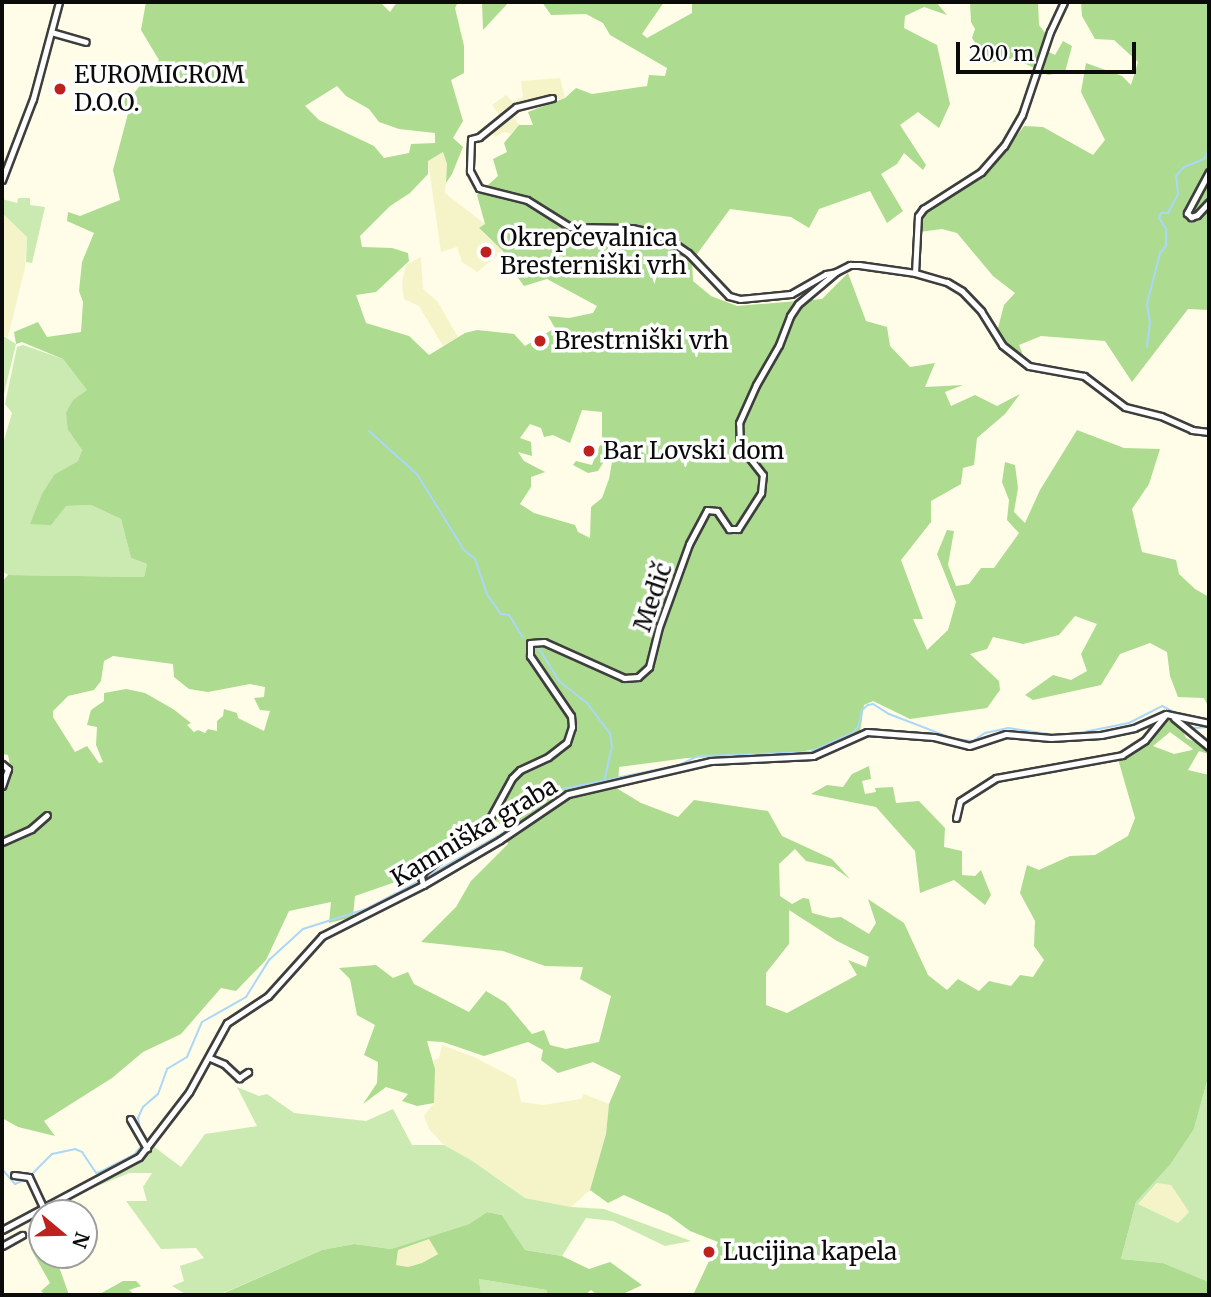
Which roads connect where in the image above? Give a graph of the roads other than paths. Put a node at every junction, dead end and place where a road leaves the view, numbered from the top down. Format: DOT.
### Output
graph roads {
  1 [pos="59,2"];
  2 [pos="1064,2"];
  3 [pos="51,32"];
  4 [pos="86,42"];
  5 [pos="552,98"];
  6 [pos="1209,172"];
  7 [pos="2,180"];
  8 [pos="1209,202"];
  9 [pos="836,272"];
  10 [pos="915,273"];
  11 [pos="1209,432"];
  12 [pos="1172,716"];
  13 [pos="1209,723"];
  14 [pos="1209,747"];
  15 [pos="2,764"];
  16 [pos="2,786"];
  17 [pos="47,816"];
  18 [pos="956,818"];
  19 [pos="2,842"];
  20 [pos="422,881"];
  21 [pos="210,1058"];
  22 [pos="248,1072"];
  23 [pos="130,1119"];
  24 [pos="144,1145"];
  25 [pos="14,1175"];
  26 [pos="39,1199"];
  27 [pos="60,1199"];
  28 [pos="28,1216"];
  29 [pos="2,1230"];
  30 [pos="22,1236"];
  31 [pos="2,1246"];
  1 -- 3 [label="street"];
  2 -- 10 [label="street"];
  3 -- 4 [label="street"];
  3 -- 7 [label="street"];
  5 -- 9 [label="street"];
  6 -- 8 [label="street"];
  9 -- 10 [label="street"];
  9 -- 20 [label="street, Medič"];
  10 -- 11 [label="street"];
  12 -- 13 [label="street, Kamniška graba"];
  12 -- 14 [label="street"];
  12 -- 18 [label="street"];
  12 -- 20 [label="street, Kamniška graba"];
  15 -- 16 [label="street"];
  17 -- 19 [label="street"];
  20 -- 21 [label="street, Kamniška graba"];
  21 -- 22 [label="street"];
  21 -- 24 [label="street, Kamniška graba"];
  23 -- 24 [label="street"];
  24 -- 27 [label="street, Kamniška graba"];
  25 -- 26 [label="street"];
  28 -- 29 [label="street, Kamniška graba"];
  30 -- 31 [label="street"];
}
